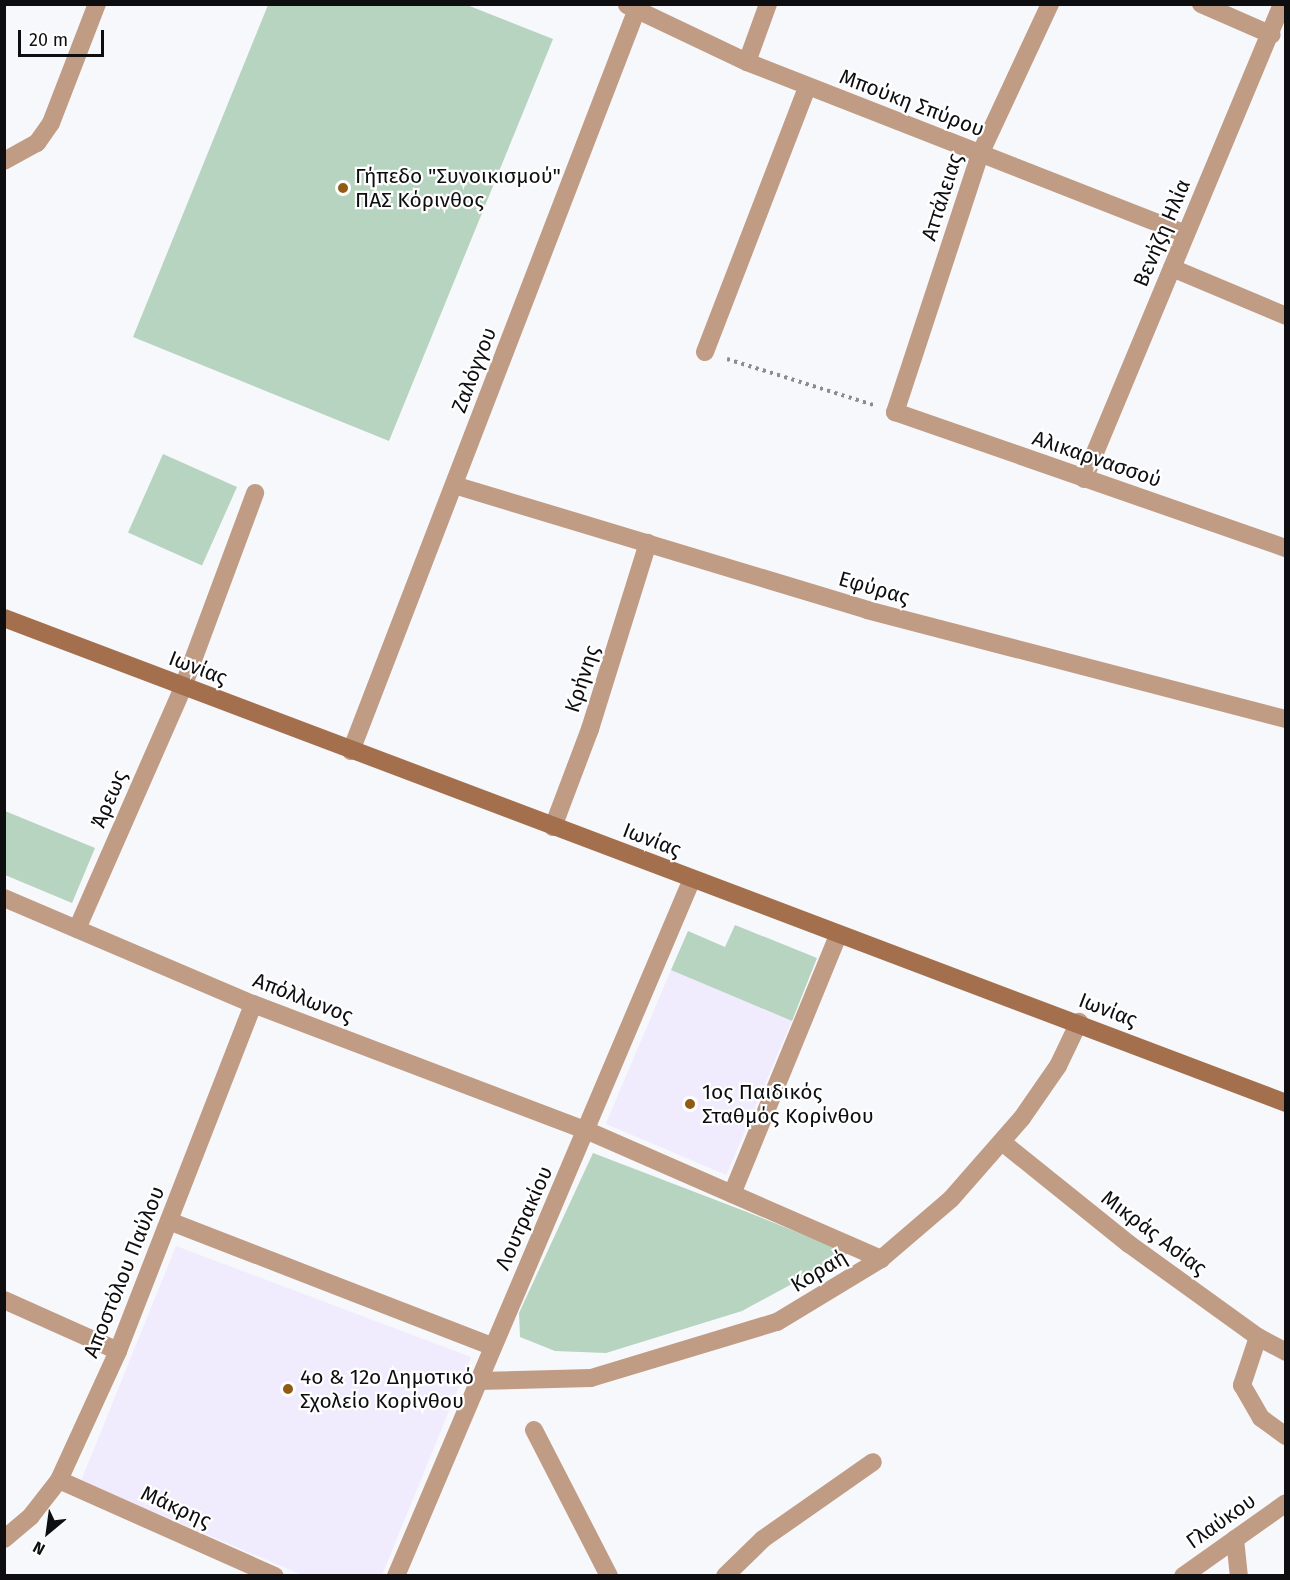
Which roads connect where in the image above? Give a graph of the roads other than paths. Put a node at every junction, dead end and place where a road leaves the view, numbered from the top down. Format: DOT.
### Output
graph roads {
  1 [pos="98,4"];
  2 [pos="768,4"];
  3 [pos="1050,4"];
  4 [pos="1201,4"];
  5 [pos="1282,4"];
  6 [pos="634,6"];
  7 [pos="1272,35"];
  8 [pos="747,62"];
  9 [pos="807,87"];
  10 [pos="980,154"];
  11 [pos="4,161"];
  12 [pos="1185,234"];
  13 [pos="1172,268"];
  14 [pos="1286,316"];
  15 [pos="705,352"];
  16 [pos="895,412"];
  17 [pos="1084,479"];
  18 [pos="454,485"];
  19 [pos="255,493"];
  20 [pos="648,543"];
  21 [pos="1286,548"];
  22 [pos="4,618"];
  23 [pos="183,687"];
  24 [pos="1286,719"];
  25 [pos="351,751"];
  26 [pos="553,827"];
  27 [pos="692,879"];
  28 [pos="4,898"];
  29 [pos="77,929"];
  30 [pos="838,935"];
  31 [pos="253,1004"];
  32 [pos="1079,1022"];
  33 [pos="1286,1103"];
  34 [pos="588,1131"];
  35 [pos="1002,1142"];
  36 [pos="732,1194"];
  37 [pos="169,1221"];
  38 [pos="881,1259"];
  39 [pos="4,1300"];
  40 [pos="1258,1337"];
  41 [pos="491,1346"];
  42 [pos="118,1351"];
  43 [pos="1286,1352"];
  44 [pos="477,1381"];
  45 [pos="534,1430"];
  46 [pos="1286,1436"];
  47 [pos="873,1462"];
  48 [pos="59,1480"];
  49 [pos="1286,1503"];
  50 [pos="4,1539"];
  51 [pos="1235,1539"];
  52 [pos="604,1569"];
  53 [pos="275,1575"];
  54 [pos="396,1575"];
  55 [pos="725,1575"];
  56 [pos="1183,1575"];
  57 [pos="1239,1575"];
  1 -- 11 [label="street"];
  2 -- 8 [label="street"];
  3 -- 10 [label="street, Αττάλειας"];
  4 -- 7 [label="street"];
  5 -- 7 [label="street, Βενήζη Ηλία"];
  6 -- 8 [label="street, Μπούκη Σπύρου"];
  6 -- 18 [label="street, Ζαλόγγου"];
  7 -- 12 [label="street, Βενήζη Ηλία"];
  8 -- 9 [label="street, Μπούκη Σπύρου"];
  9 -- 10 [label="street, Μπούκη Σπύρου"];
  9 -- 15 [label="street"];
  10 -- 12 [label="street, Μπούκη Σπύρου"];
  10 -- 16 [label="street, Αττάλειας"];
  12 -- 13 [label="street, Βενήζη Ηλία"];
  13 -- 14 [label="street"];
  13 -- 17 [label="street, Βενήζη Ηλία"];
  16 -- 17 [label="street, Αλικαρνασσού"];
  17 -- 21 [label="street, Αλικαρνασσού"];
  18 -- 20 [label="street, Εφύρας"];
  18 -- 25 [label="street, Ζαλόγγου"];
  19 -- 23 [label="street, Άρεως"];
  20 -- 24 [label="street, Εφύρας"];
  20 -- 26 [label="street, Κρήνης"];
  22 -- 23 [label="street, Ιωνίας"];
  23 -- 25 [label="street, Ιωνίας"];
  23 -- 29 [label="street, Άρεως"];
  25 -- 26 [label="street, Ιωνίας"];
  26 -- 27 [label="street, Ιωνίας"];
  27 -- 30 [label="street, Ιωνίας"];
  27 -- 34 [label="street, Λουτρακίου"];
  28 -- 29 [label="street, Απόλλωνος"];
  29 -- 31 [label="street, Απόλλωνος"];
  30 -- 32 [label="street, Ιωνίας"];
  30 -- 36 [label="street"];
  31 -- 34 [label="street, Απόλλωνος"];
  31 -- 37 [label="street, Αποστόλου Παύλου"];
  32 -- 33 [label="street, Ιωνίας"];
  32 -- 35 [label="street, Κοραή"];
  34 -- 36 [label="street, Απόλλωνος"];
  34 -- 41 [label="street, Λουτρακίου"];
  35 -- 38 [label="street, Κοραή"];
  35 -- 40 [label="street, Μικράς Ασίας"];
  36 -- 38 [label="street, Απόλλωνος"];
  37 -- 41 [label="street"];
  37 -- 42 [label="street, Αποστόλου Παύλου"];
  38 -- 44 [label="street, Κοραή"];
  39 -- 42 [label="street"];
  40 -- 43 [label="street, Μικράς Ασίας"];
  40 -- 46 [label="street"];
  41 -- 44 [label="street, Λουτρακίου"];
  42 -- 48 [label="street, Αποστόλου Παύλου"];
  44 -- 54 [label="street, Λουτρακίου"];
  45 -- 52 [label="street"];
  47 -- 55 [label="street"];
  48 -- 50 [label="street, Αποστόλου Παύλου"];
  48 -- 53 [label="street, Μάκρης"];
  49 -- 51 [label="street, Γλαύκου"];
  51 -- 56 [label="street, Γλαύκου"];
  51 -- 57 [label="street"];
}
